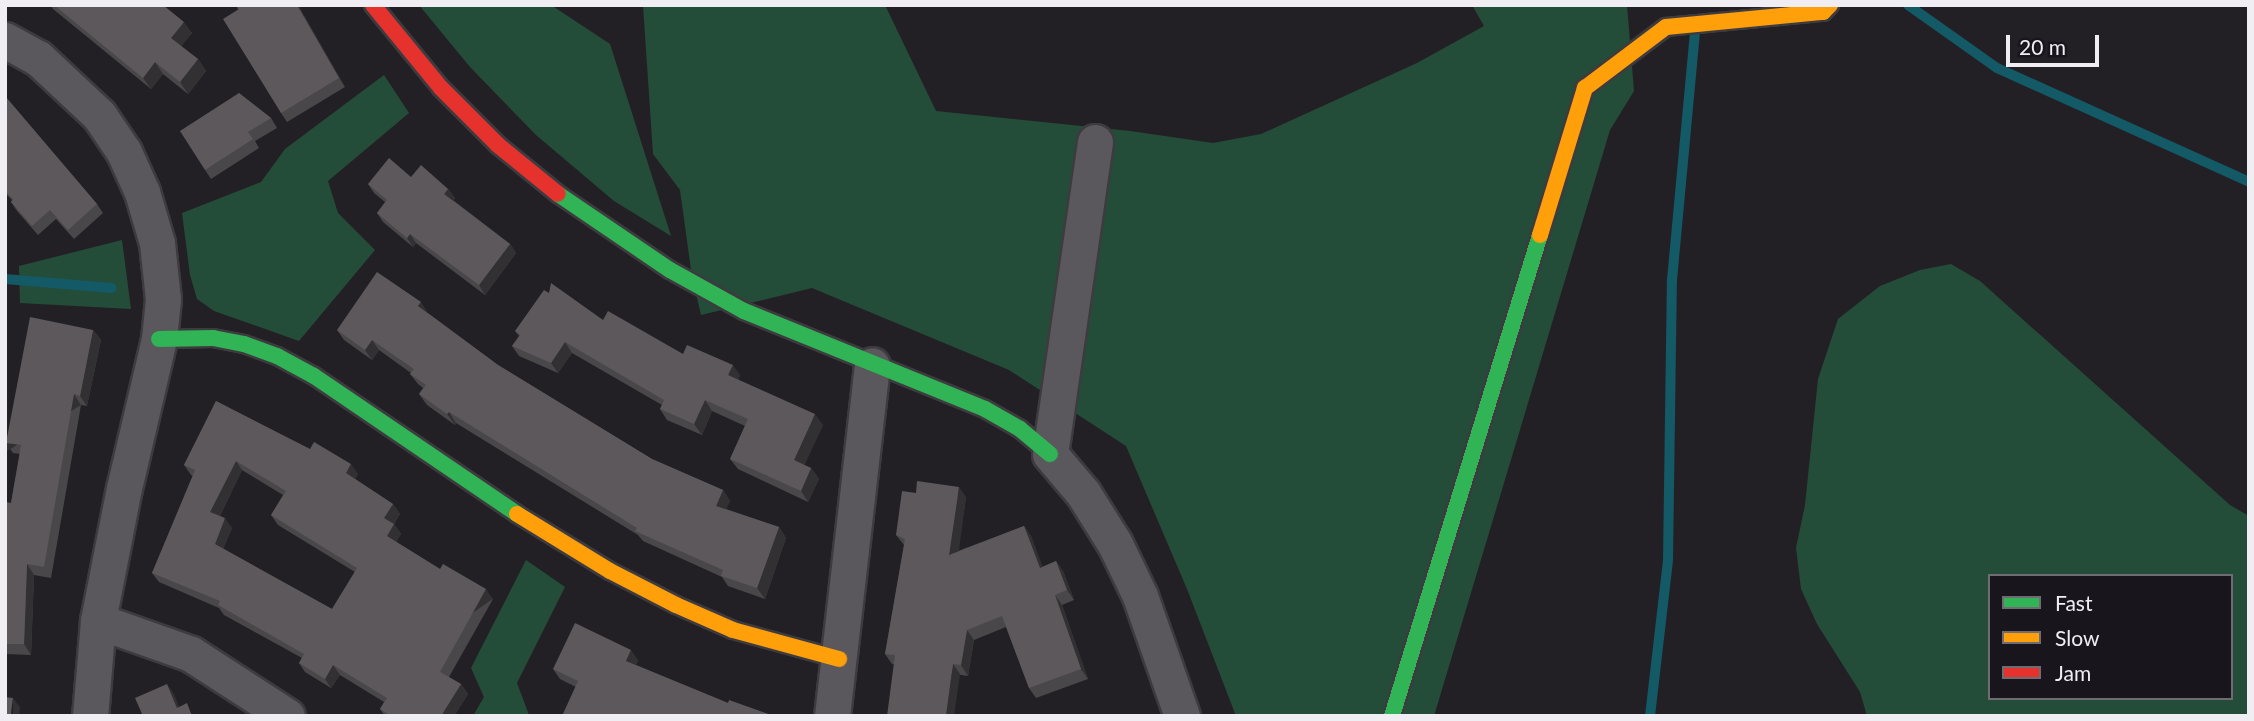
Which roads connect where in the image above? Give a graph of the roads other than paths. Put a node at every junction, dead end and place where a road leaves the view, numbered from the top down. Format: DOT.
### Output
graph roads {
  1 [pos="373,5"];
  2 [pos="1830,5"];
  3 [pos="5,40"];
  4 [pos="1095,142"];
  5 [pos="159,339"];
  6 [pos="872,366"];
  7 [pos="1050,454"];
  8 [pos="98,621"];
  9 [pos="839,659"];
  10 [pos="90,716"];
  11 [pos="287,716"];
  12 [pos="832,716"];
  13 [pos="1182,716"];
  14 [pos="1392,716"];
  1 -- 6 [label="street"];
  2 -- 14 [label="street"];
  3 -- 5 [label="street"];
  4 -- 7 [label="street"];
  5 -- 8 [label="street"];
  5 -- 9 [label="street"];
  6 -- 7 [label="street"];
  6 -- 9 [label="street"];
  7 -- 13 [label="street"];
  8 -- 10 [label="street"];
  8 -- 11 [label="street"];
  9 -- 12 [label="street"];
}
